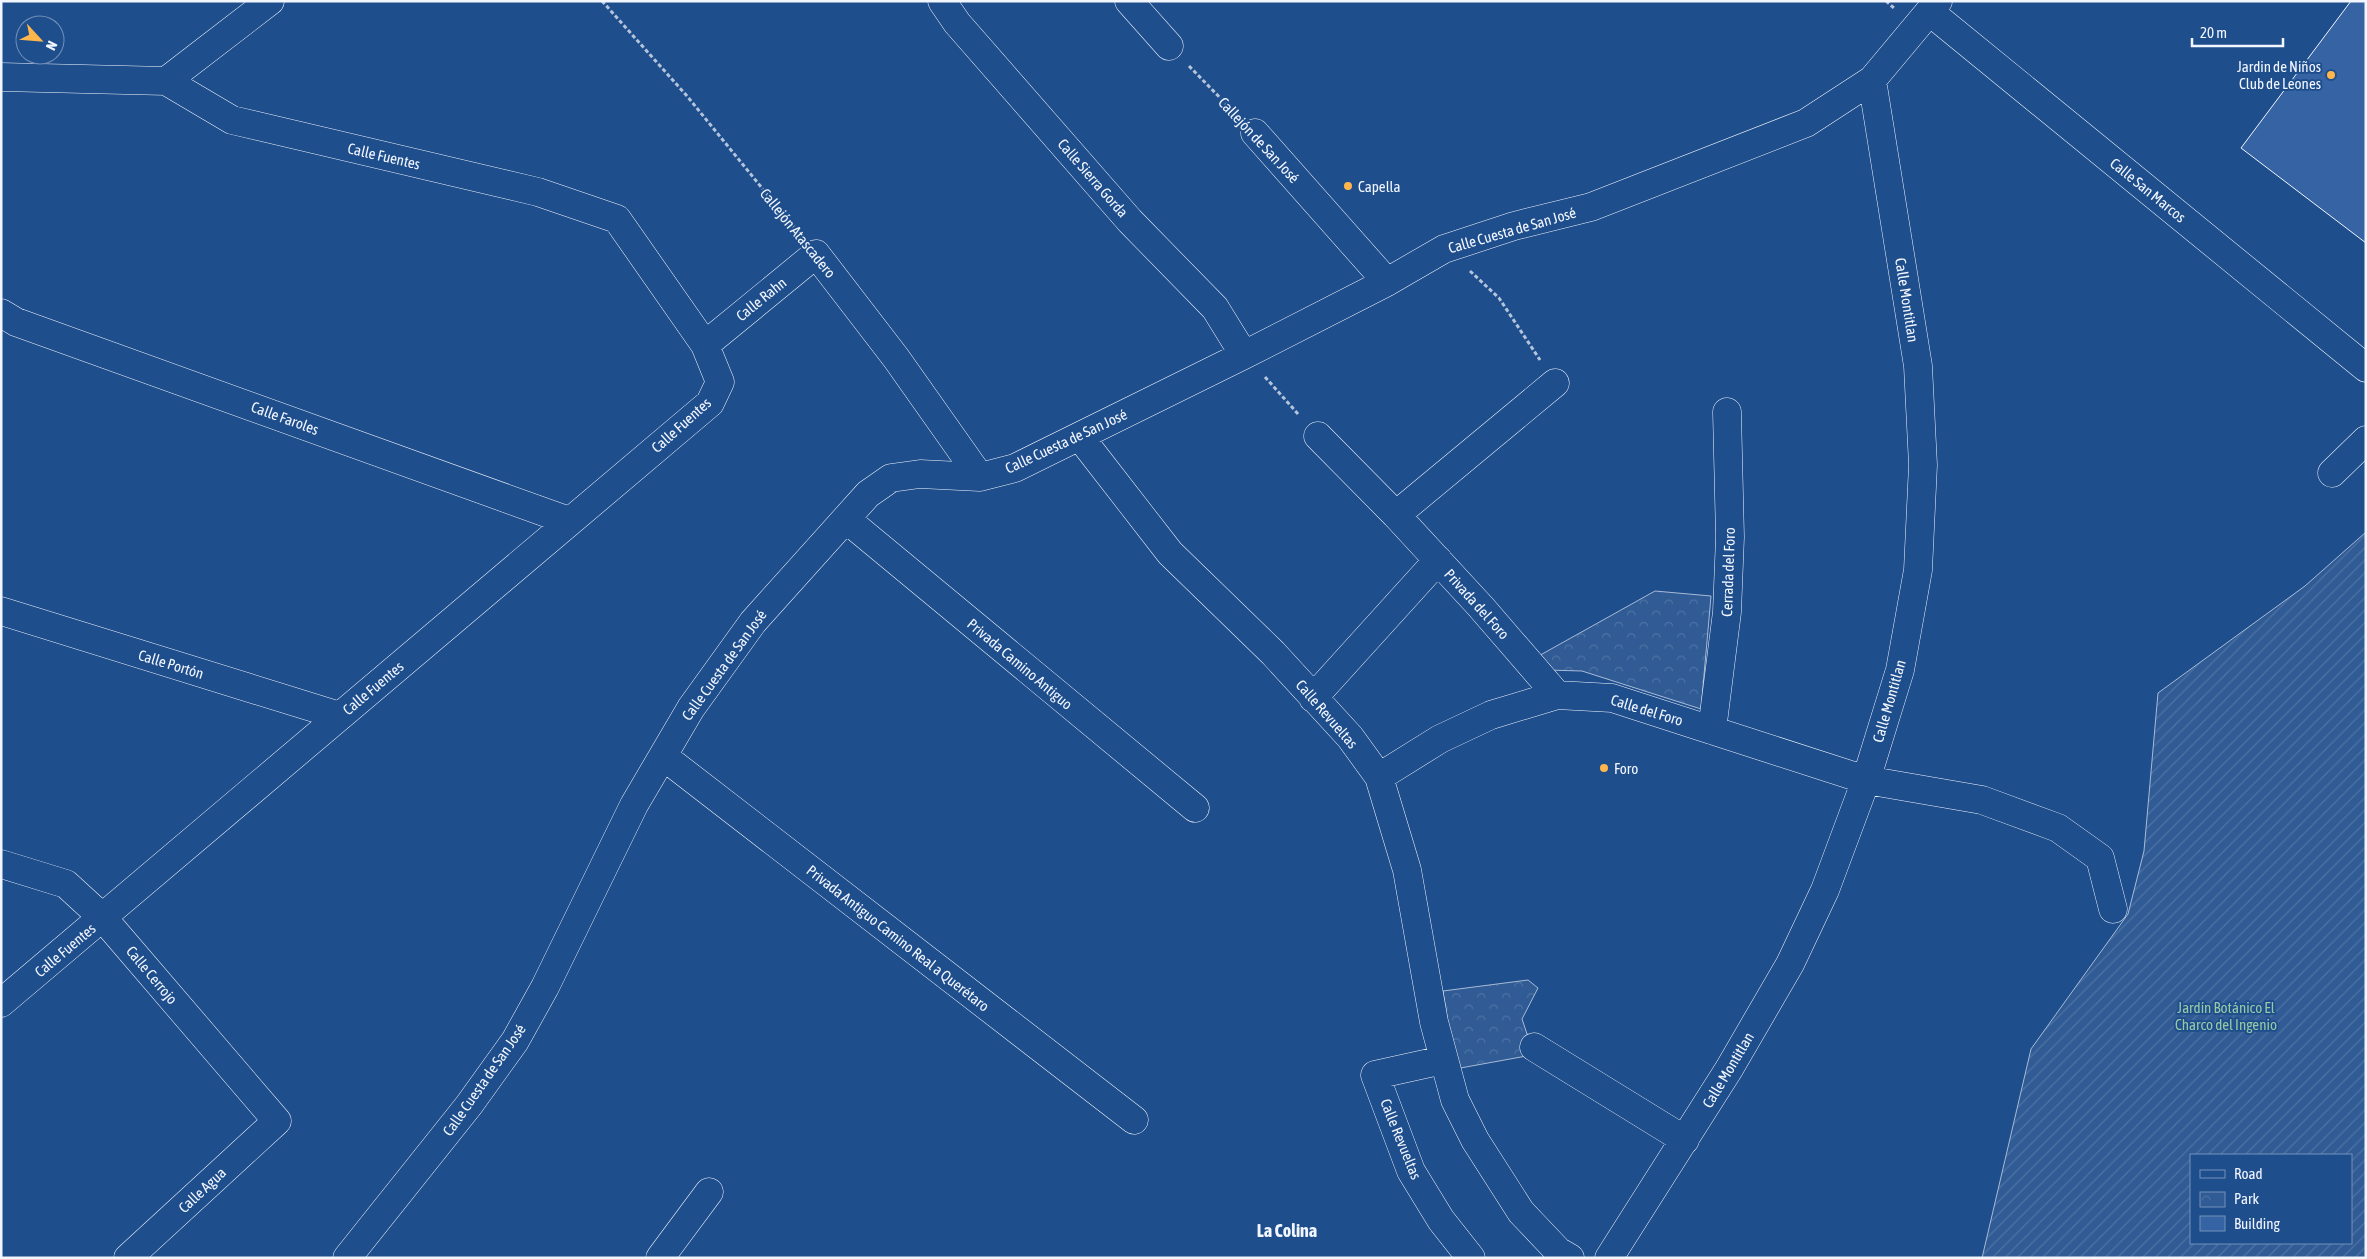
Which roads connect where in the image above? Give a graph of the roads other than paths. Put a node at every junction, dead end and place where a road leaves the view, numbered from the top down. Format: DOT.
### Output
graph roads {
  1 [pos="270,1"];
  2 [pos="942,1"];
  3 [pos="1129,1"];
  4 [pos="1934,6"];
  5 [pos="1169,46"];
  6 [pos="1,77"];
  7 [pos="1872,80"];
  8 [pos="166,81"];
  9 [pos="1255,133"];
  10 [pos="816,254"];
  11 [pos="1386,282"];
  12 [pos="1,313"];
  13 [pos="705,345"];
  14 [pos="1244,355"];
  15 [pos="2366,368"];
  16 [pos="1555,384"];
  17 [pos="1727,412"];
  18 [pos="1318,436"];
  19 [pos="1080,437"];
  20 [pos="2366,440"];
  21 [pos="2332,473"];
  22 [pos="980,478"];
  23 [pos="1396,515"];
  24 [pos="846,519"];
  25 [pos="569,521"];
  26 [pos="1438,560"];
  27 [pos="1,611"];
  28 [pos="1557,695"];
  29 [pos="1313,698"];
  30 [pos="340,716"];
  31 [pos="1712,730"];
  32 [pos="663,756"];
  33 [pos="1379,777"];
  34 [pos="1866,780"];
  35 [pos="1195,808"];
  36 [pos="1,864"];
  37 [pos="2112,908"];
  38 [pos="103,918"];
  39 [pos="1,1003"];
  40 [pos="1534,1047"];
  41 [pos="1443,1060"];
  42 [pos="1134,1120"];
  43 [pos="277,1121"];
  44 [pos="1684,1140"];
  45 [pos="709,1192"];
  46 [pos="128,1258"];
  47 [pos="347,1258"];
  48 [pos="660,1258"];
  49 [pos="1471,1258"];
  50 [pos="1570,1258"];
  51 [pos="1609,1258"];
  1 -- 8 [label="street"];
  2 -- 14 [label="street, Calle Sierra Gorda"];
  3 -- 5 [label="street"];
  4 -- 7 [label="street, Calle Cuesta de San José"];
  4 -- 15 [label="street, Calle San Marcos"];
  6 -- 8 [label="street, Calle Fuentes"];
  7 -- 11 [label="street, Calle Cuesta de San José"];
  7 -- 34 [label="street, Calle Montitlan"];
  8 -- 13 [label="street, Calle Fuentes"];
  9 -- 11 [label="street, Callejón de San José"];
  10 -- 13 [label="street, Calle Rahn"];
  10 -- 22 [label="street, Callejón Atascadero"];
  11 -- 14 [label="street, Calle Cuesta de San José"];
  12 -- 25 [label="street, Calle Faroles"];
  13 -- 25 [label="street, Calle Fuentes"];
  14 -- 19 [label="street, Calle Cuesta de San José"];
  16 -- 23 [label="street"];
  17 -- 31 [label="street, Cerrada del Foro"];
  18 -- 23 [label="street, Privada del Foro"];
  19 -- 22 [label="street, Calle Cuesta de San José"];
  19 -- 29 [label="street, Calle Revueltas"];
  20 -- 21 [label="street"];
  22 -- 24 [label="street, Calle Cuesta de San José"];
  23 -- 26 [label="street, Privada del Foro"];
  24 -- 32 [label="street, Calle Cuesta de San José"];
  24 -- 35 [label="street, Privada Camino Antiguo"];
  25 -- 30 [label="street, Calle Fuentes"];
  26 -- 28 [label="street, Privada del Foro"];
  26 -- 29 [label="street"];
  27 -- 30 [label="street, Calle Portón"];
  28 -- 31 [label="street, Calle del Foro"];
  28 -- 33 [label="street, Calle del Foro"];
  29 -- 33 [label="street, Calle Revueltas"];
  30 -- 38 [label="street, Calle Fuentes"];
  31 -- 34 [label="street, Calle del Foro"];
  32 -- 42 [label="street, Privada Antiguo Camino Real a Querétaro"];
  32 -- 47 [label="street, Calle Cuesta de San José"];
  33 -- 41 [label="street, Calle Revueltas"];
  34 -- 37 [label="street, Calle del Foro"];
  34 -- 44 [label="street, Calle Montitlan"];
  36 -- 38 [label="street, Calle Cerrojo"];
  38 -- 39 [label="street, Calle Fuentes"];
  38 -- 43 [label="street, Calle Cerrojo"];
  40 -- 44 [label="street"];
  41 -- 49 [label="street, Calle Revueltas"];
  41 -- 50 [label="street, Calle Revueltas"];
  43 -- 46 [label="street, Calle Agua"];
  44 -- 51 [label="street, Calle Montitlan"];
  45 -- 48 [label="street"];
}
